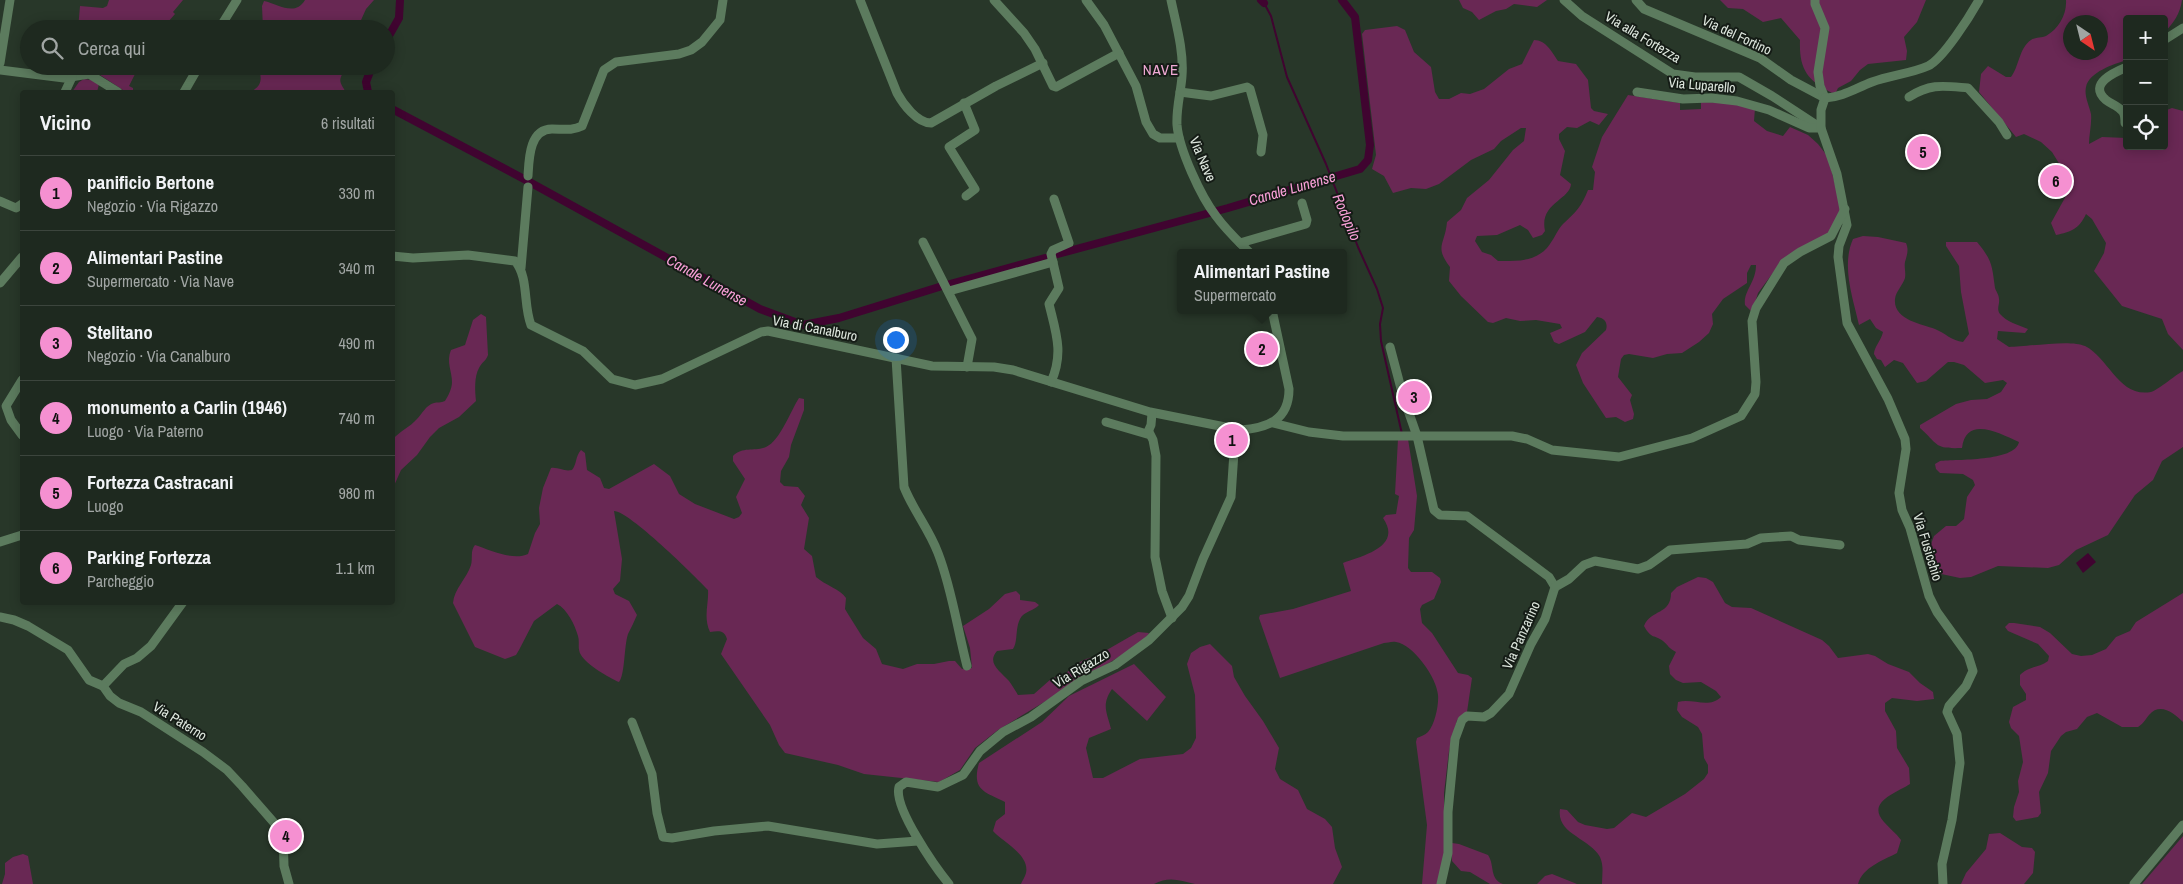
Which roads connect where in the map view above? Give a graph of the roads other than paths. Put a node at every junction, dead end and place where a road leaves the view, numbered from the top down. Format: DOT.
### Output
graph roads {
  1 [pos="10,0"];
  2 [pos="237,0"];
  3 [pos="723,0"];
  4 [pos="860,0"];
  5 [pos="994,0"];
  6 [pos="1086,0"];
  7 [pos="1171,0"];
  8 [pos="1564,0"];
  9 [pos="1636,0"];
  10 [pos="1815,0"];
  11 [pos="1979,0"];
  12 [pos="225,20"];
  13 [pos="2183,28"];
  14 [pos="2168,37"];
  15 [pos="1119,53"];
  16 [pos="0,63"];
  17 [pos="1043,63"];
  18 [pos="2123,69"];
  19 [pos="0,70"];
  20 [pos="20,73"];
  21 [pos="39,75"];
  22 [pos="83,75"];
  23 [pos="91,75"];
  24 [pos="194,75"];
  25 [pos="72,77"];
  26 [pos="66,90"];
  27 [pos="115,90"];
  28 [pos="185,90"];
  29 [pos="1180,92"];
  30 [pos="1637,92"];
  31 [pos="1909,97"];
  32 [pos="1826,98"];
  33 [pos="964,103"];
  34 [pos="2123,113"];
  35 [pos="1821,128"];
  36 [pos="2007,135"];
  37 [pos="1179,138"];
  38 [pos="1261,152"];
  39 [pos="528,176"];
  40 [pos="528,187"];
  41 [pos="966,196"];
  42 [pos="1054,199"];
  43 [pos="0,201"];
  44 [pos="1302,203"];
  45 [pos="20,205"];
  46 [pos="1845,209"];
  47 [pos="923,242"];
  48 [pos="1240,243"];
  49 [pos="1246,249"];
  50 [pos="395,256"];
  51 [pos="20,259"];
  52 [pos="1053,262"];
  53 [pos="521,268"];
  54 [pos="0,283"];
  55 [pos="949,291"];
  56 [pos="1273,314"];
  57 [pos="1390,347"];
  58 [pos="896,358"];
  59 [pos="967,367"];
  60 [pos="1050,382"];
  61 [pos="20,383"];
  62 [pos="1152,413"];
  63 [pos="1106,422"];
  64 [pos="1273,423"];
  65 [pos="1240,430"];
  66 [pos="20,432"];
  67 [pos="1149,432"];
  68 [pos="1417,436"];
  69 [pos="20,536"];
  70 [pos="0,542"];
  71 [pos="1840,545"];
  72 [pos="1555,587"];
  73 [pos="181,605"];
  74 [pos="0,617"];
  75 [pos="1172,618"];
  76 [pos="967,666"];
  77 [pos="104,686"];
  78 [pos="632,722"];
  79 [pos="2183,825"];
  80 [pos="918,841"];
  81 [pos="289,884"];
  82 [pos="949,884"];
  83 [pos="1441,884"];
  84 [pos="1943,884"];
  85 [pos="2134,884"];
  1 -- 16 [label="street"];
  2 -- 12 [label="street"];
  3 -- 39 [label="street"];
  4 -- 33 [label="street"];
  5 -- 17 [label="street"];
  6 -- 15 [label="street"];
  7 -- 29 [label="street, Via Nave"];
  8 -- 35 [label="street, Via alla Fortezza"];
  9 -- 32 [label="street, Via del Fortino"];
  10 -- 32 [label="street"];
  11 -- 32 [label="street"];
  13 -- 14 [label="street"];
  15 -- 17 [label="street"];
  15 -- 37 [label="street"];
  17 -- 33 [label="street"];
  18 -- 34 [label="street"];
  19 -- 20 [label="street"];
  21 -- 25 [label="street"];
  22 -- 25 [label="street"];
  23 -- 27 [label="street"];
  24 -- 28 [label="street"];
  25 -- 26 [label="street"];
  29 -- 37 [label="street, Via Nave"];
  29 -- 38 [label="street"];
  30 -- 35 [label="street, Via Luparello"];
  31 -- 36 [label="street"];
  32 -- 35 [label="street"];
  33 -- 41 [label="street"];
  35 -- 46 [label="street, Via Fusicchio"];
  37 -- 48 [label="street, Via Nave"];
  40 -- 53 [label="street"];
  42 -- 52 [label="street"];
  43 -- 45 [label="street"];
  44 -- 48 [label="street"];
  46 -- 68 [label="street"];
  46 -- 84 [label="street, Via Fusicchio"];
  47 -- 55 [label="street"];
  48 -- 49 [label="street, Via Nave"];
  50 -- 53 [label="street"];
  51 -- 54 [label="street"];
  52 -- 55 [label="street"];
  52 -- 60 [label="street"];
  53 -- 58 [label="street, Via di Canalburo"];
  55 -- 59 [label="street"];
  56 -- 64 [label="street"];
  57 -- 68 [label="street"];
  58 -- 59 [label="street, Via di Canalburo"];
  58 -- 76 [label="street"];
  59 -- 60 [label="street, Via di Canalburo"];
  60 -- 62 [label="street, Via di Canalburo"];
  61 -- 66 [label="street"];
  62 -- 65 [label="street, Via di Canalburo"];
  62 -- 67 [label="street"];
  63 -- 67 [label="street"];
  64 -- 65 [label="street, Via di Canalburo"];
  64 -- 68 [label="street"];
  65 -- 75 [label="street, Via Rigazzo"];
  67 -- 75 [label="street"];
  68 -- 72 [label="street"];
  69 -- 70 [label="street"];
  71 -- 72 [label="street"];
  72 -- 83 [label="street, Via Panzarino"];
  73 -- 77 [label="street"];
  74 -- 77 [label="street, Via Paterno"];
  75 -- 80 [label="street, Via Rigazzo"];
  77 -- 81 [label="street, Via Paterno"];
  78 -- 80 [label="street"];
  79 -- 85 [label="street"];
  80 -- 82 [label="street, Via Rigazzo"];
}
